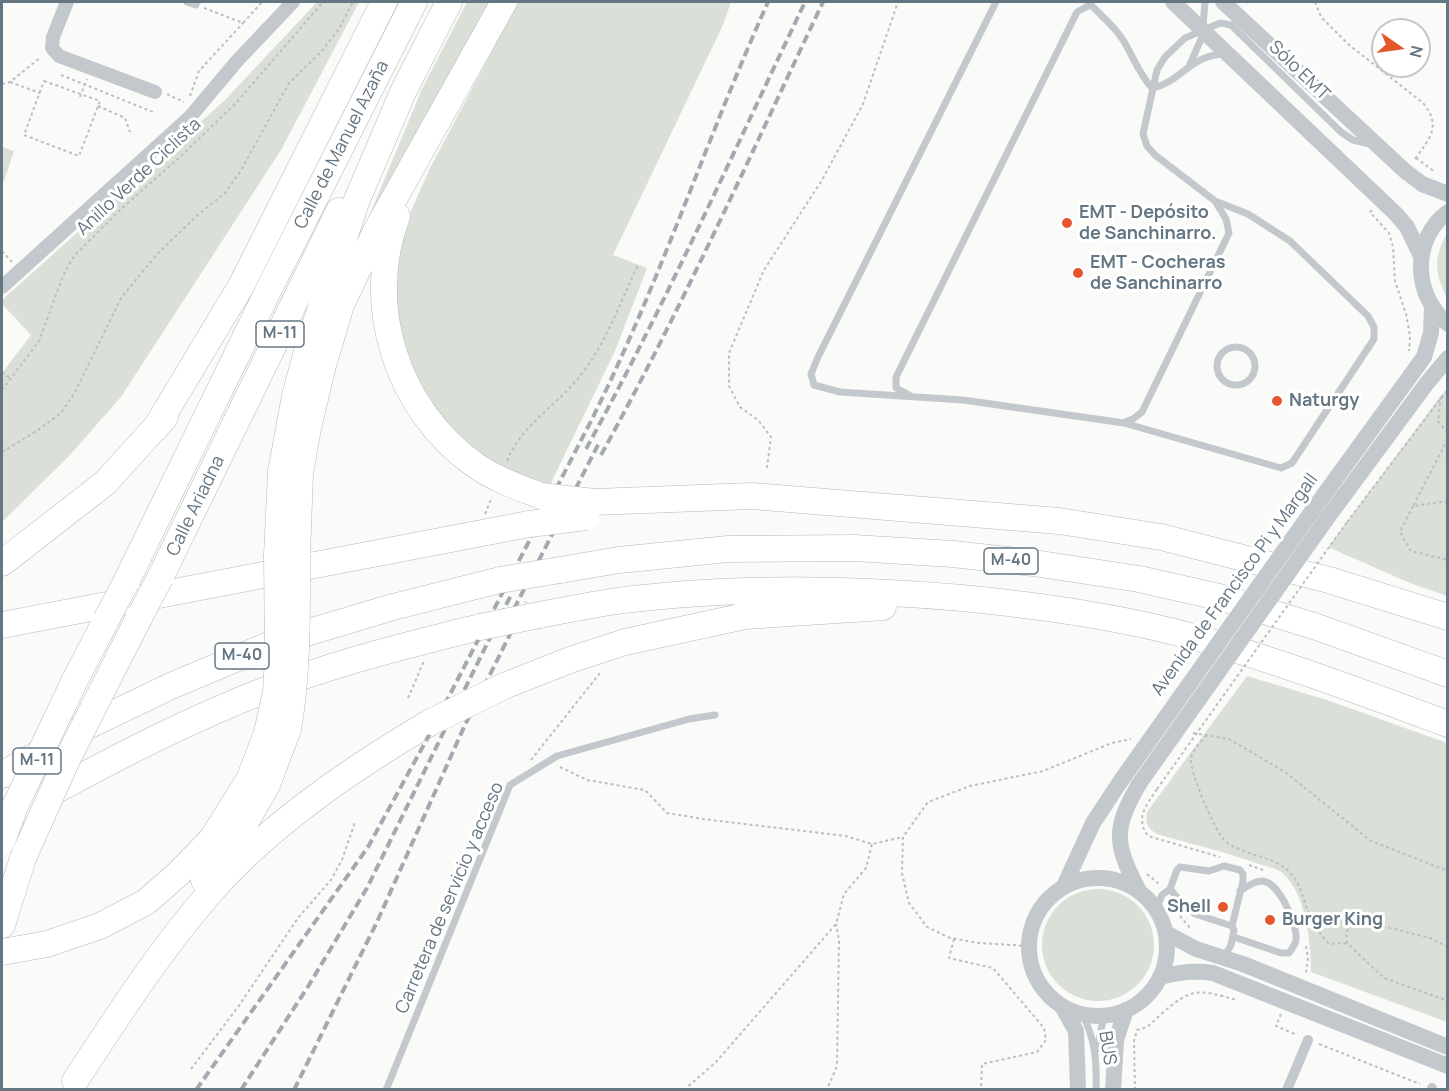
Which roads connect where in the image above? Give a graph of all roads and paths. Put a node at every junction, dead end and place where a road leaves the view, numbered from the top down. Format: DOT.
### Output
graph roads {
  1 [pos="67,2"];
  2 [pos="187,2"];
  3 [pos="262,2"];
  4 [pos="293,2"];
  5 [pos="323,2"];
  6 [pos="353,2"];
  7 [pos="384,2"];
  8 [pos="414,2"];
  9 [pos="449,2"];
  10 [pos="504,2"];
  11 [pos="898,2"];
  12 [pos="996,2"];
  13 [pos="1173,2"];
  14 [pos="1205,2"];
  15 [pos="1315,2"];
  16 [pos="196,3"];
  17 [pos="1089,3"];
  18 [pos="1228,5"];
  19 [pos="243,23"];
  20 [pos="1203,30"];
  21 [pos="52,48"];
  22 [pos="1228,54"];
  23 [pos="1191,64"];
  24 [pos="61,75"];
  25 [pos="10,82"];
  26 [pos="2,84"];
  27 [pos="85,85"];
  28 [pos="1152,88"];
  29 [pos="403,92"];
  30 [pos="40,93"];
  31 [pos="155,93"];
  32 [pos="81,96"];
  33 [pos="98,106"];
  34 [pos="153,112"];
  35 [pos="130,132"];
  36 [pos="1376,145"];
  37 [pos="423,148"];
  38 [pos="1439,175"];
  39 [pos="1448,194"];
  40 [pos="1215,201"];
  41 [pos="1448,212"];
  42 [pos="1370,213"];
  43 [pos="1421,256"];
  44 [pos="638,265"];
  45 [pos="2,287"];
  46 [pos="269,289"];
  47 [pos="1432,307"];
  48 [pos="1448,324"];
  49 [pos="1409,354"];
  50 [pos="1448,358"];
  51 [pos="1448,371"];
  52 [pos="2,372"];
  53 [pos="1431,378"];
  54 [pos="11,379"];
  55 [pos="1247,382"];
  56 [pos="1448,388"];
  57 [pos="2,390"];
  58 [pos="1442,394"];
  59 [pos="914,397"];
  60 [pos="1124,423"];
  61 [pos="155,429"];
  62 [pos="1448,433"];
  63 [pos="1448,439"];
  64 [pos="2,452"];
  65 [pos="507,461"];
  66 [pos="767,468"];
  67 [pos="493,494"];
  68 [pos="1448,501"];
  69 [pos="1413,506"];
  70 [pos="590,509"];
  71 [pos="485,514"];
  72 [pos="854,548"];
  73 [pos="287,554"];
  74 [pos="1448,560"];
  75 [pos="2,563"];
  76 [pos="983,600"];
  77 [pos="1448,617"];
  78 [pos="2,625"];
  79 [pos="1448,657"];
  80 [pos="423,661"];
  81 [pos="600,673"];
  82 [pos="1448,674"];
  83 [pos="408,698"];
  84 [pos="715,715"];
  85 [pos="1448,724"];
  86 [pos="278,731"];
  87 [pos="1206,735"];
  88 [pos="548,762"];
  89 [pos="2,775"];
  90 [pos="521,778"];
  91 [pos="1157,789"];
  92 [pos="2,820"];
  93 [pos="355,822"];
  94 [pos="903,837"];
  95 [pos="2,841"];
  96 [pos="872,844"];
  97 [pos="1064,886"];
  98 [pos="1170,889"];
  99 [pos="1139,891"];
  100 [pos="1240,891"];
  101 [pos="1156,909"];
  102 [pos="836,924"];
  103 [pos="2,925"];
  104 [pos="1232,926"];
  105 [pos="1166,933"];
  106 [pos="1234,937"];
  107 [pos="954,938"];
  108 [pos="1347,943"];
  109 [pos="1448,947"];
  110 [pos="2,952"];
  111 [pos="1224,957"];
  112 [pos="1161,976"];
  113 [pos="1240,1000"];
  114 [pos="1448,1001"];
  115 [pos="1062,1006"];
  116 [pos="1126,1010"];
  117 [pos="1082,1013"];
  118 [pos="1272,1013"];
  119 [pos="1104,1016"];
  120 [pos="1308,1040"];
  121 [pos="1448,1047"];
  122 [pos="1096,1057"];
  123 [pos="1448,1066"];
  124 [pos="191,1069"];
  125 [pos="73,1085"];
  126 [pos="386,1089"];
  127 [pos="684,1089"];
  128 [pos="824,1089"];
  129 [pos="981,1089"];
  130 [pos="1077,1089"];
  131 [pos="1096,1089"];
  132 [pos="1113,1089"];
  133 [pos="1135,1089"];
  134 [pos="1287,1089"];
  135 [pos="1432,1089"];
  1 -- 21 [label="street"];
  2 -- 16 [label="lane"];
  3 -- 19 [label="path"];
  4 -- 45 [label="street"];
  5 -- 54 [label="path, Anillo Verde Ciclista"];
  6 -- 64 [label="path"];
  7 -- 61 [label="highway"];
  8 -- 46 [label="highway, Calle de Manuel Azaña / M-11"];
  9 -- 29 [label="highway, Calle de Manuel Azaña / M-11"];
  10 -- 37 [label="highway"];
  11 -- 66 [label="path"];
  12 -- 59 [label="lane"];
  13 -- 20 [label="street"];
  14 -- 20 [label="lane"];
  15 -- 38 [label="path"];
  16 -- 19 [label="path"];
  17 -- 28 [label="lane"];
  17 -- 59 [label="lane"];
  18 -- 36 [label="street"];
  19 -- 31 [label="path"];
  20 -- 22 [label="street"];
  20 -- 23 [label="lane"];
  20 -- 28 [label="lane"];
  20 -- 36 [label="lane, Sólo EMT"];
  21 -- 25 [label="path"];
  21 -- 31 [label="street"];
  22 -- 23 [label="lane"];
  22 -- 43 [label="street"];
  23 -- 28 [label="lane"];
  24 -- 27 [label="path"];
  25 -- 26 [label="path"];
  25 -- 30 [label="path"];
  27 -- 32 [label="path"];
  27 -- 34 [label="path"];
  28 -- 40 [label="lane"];
  29 -- 73 [label="highway"];
  29 -- 103 [label="highway, Calle Ariadna / M-11, bridge"];
  30 -- 32 [label="path"];
  30 -- 33 [label="path"];
  32 -- 33 [label="path"];
  33 -- 35 [label="path"];
  36 -- 39 [label="street"];
  37 -- 70 [label="highway, bridge"];
  37 -- 73 [label="highway"];
  40 -- 60 [label="lane"];
  40 -- 60 [label="lane"];
  41 -- 43 [label="street"];
  42 -- 49 [label="path"];
  43 -- 47 [label="street"];
  44 -- 65 [label="path"];
  46 -- 61 [label="highway"];
  46 -- 95 [label="highway, Calle Ariadna / M-11, bridge"];
  47 -- 48 [label="street"];
  47 -- 97 [label="street, Avenida de Francisco Pi y Margall, bridge"];
  50 -- 53 [label="street, Avenida de Francisco Pi y Margall"];
  51 -- 53 [label="street"];
  52 -- 54 [label="path"];
  53 -- 99 [label="street, Avenida de Francisco Pi y Margall, bridge"];
  54 -- 57 [label="path, Anillo Verde Ciclista"];
  55 -- 55 [label="lane"];
  56 -- 58 [label="path"];
  58 -- 62 [label="path"];
  58 -- 91 [label="path, bridge"];
  59 -- 60 [label="lane"];
  61 -- 75 [label="highway"];
  63 -- 69 [label="path"];
  67 -- 71 [label="path"];
  68 -- 69 [label="path"];
  69 -- 74 [label="path"];
  70 -- 77 [label="highway"];
  70 -- 78 [label="highway, bridge"];
  72 -- 79 [label="highway"];
  72 -- 82 [label="highway, M-40"];
  72 -- 89 [label="highway, M-40, bridge"];
  73 -- 86 [label="highway, bridge"];
  76 -- 85 [label="highway, M-40"];
  76 -- 92 [label="highway, M-40, bridge"];
  76 -- 125 [label="highway, bridge"];
  80 -- 83 [label="path"];
  81 -- 90 [label="path"];
  84 -- 88 [label="lane, Carretera de servicio y acceso"];
  86 -- 110 [label="highway"];
  86 -- 125 [label="highway"];
  87 -- 108 [label="path"];
  88 -- 90 [label="lane, Carretera de servicio y acceso"];
  88 -- 96 [label="path"];
  90 -- 126 [label="lane, Carretera de servicio y acceso"];
  93 -- 124 [label="path"];
  94 -- 96 [label="path"];
  96 -- 102 [label="path"];
  97 -- 99 [label="street"];
  97 -- 115 [label="street"];
  98 -- 100 [label="lane"];
  98 -- 101 [label="lane"];
  98 -- 104 [label="lane"];
  99 -- 101 [label="street"];
  100 -- 104 [label="lane"];
  100 -- 106 [label="lane"];
  101 -- 105 [label="street"];
  102 -- 127 [label="path"];
  102 -- 128 [label="path"];
  104 -- 106 [label="lane"];
  105 -- 111 [label="street"];
  105 -- 112 [label="street"];
  106 -- 111 [label="lane"];
  107 -- 129 [label="path"];
  108 -- 109 [label="path"];
  108 -- 114 [label="path"];
  111 -- 121 [label="street"];
  112 -- 116 [label="street"];
  112 -- 123 [label="street"];
  113 -- 133 [label="path"];
  115 -- 117 [label="street"];
  115 -- 130 [label="street"];
  116 -- 119 [label="street"];
  116 -- 132 [label="street"];
  117 -- 119 [label="street"];
  117 -- 122 [label="lane, BUS"];
  118 -- 120 [label="path"];
  119 -- 122 [label="lane"];
  120 -- 134 [label="street"];
  120 -- 135 [label="path"];
  122 -- 131 [label="lane, BUS"];
}
